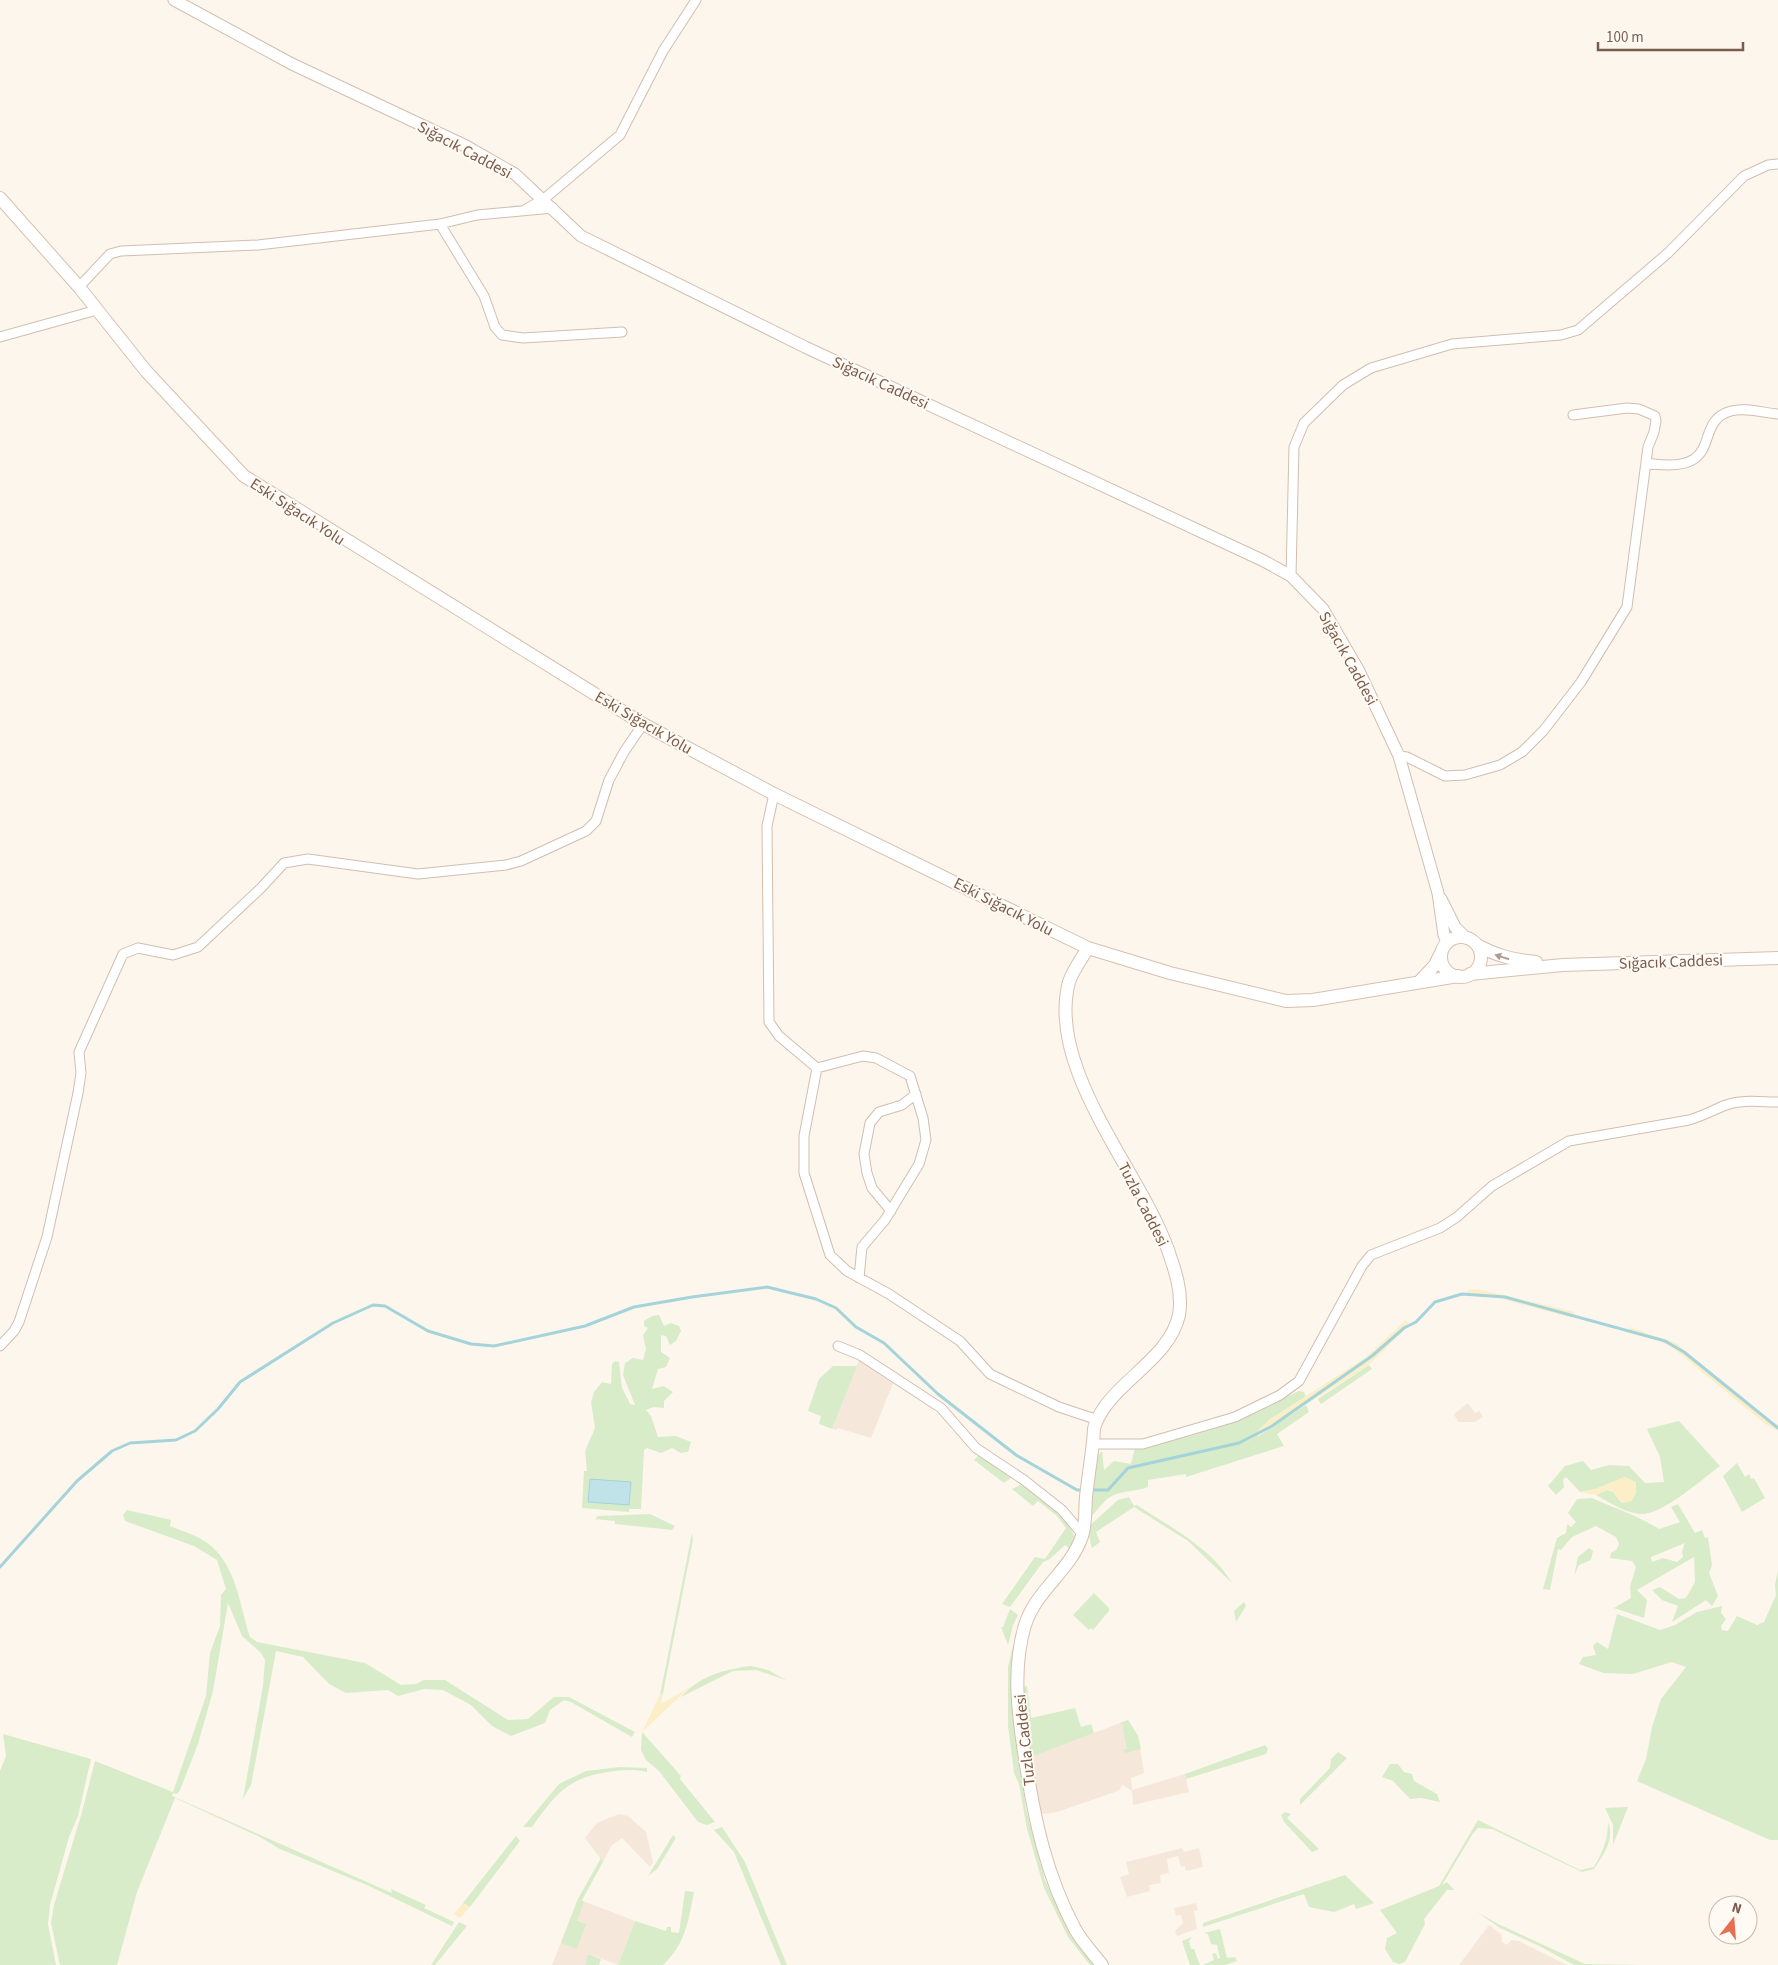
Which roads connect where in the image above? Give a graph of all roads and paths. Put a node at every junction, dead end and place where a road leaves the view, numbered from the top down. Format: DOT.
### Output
graph roads {
  1 [pos="174,0"];
  2 [pos="696,0"];
  3 [pos="1778,164"];
  4 [pos="0,198"];
  5 [pos="544,199"];
  6 [pos="554,208"];
  7 [pos="521,211"];
  8 [pos="440,224"];
  9 [pos="79,287"];
  10 [pos="97,310"];
  11 [pos="622,332"];
  12 [pos="0,337"];
  13 [pos="1778,414"];
  14 [pos="1572,415"];
  15 [pos="1646,463"];
  16 [pos="1290,576"];
  17 [pos="643,724"];
  18 [pos="1399,756"];
  19 [pos="774,794"];
  20 [pos="1438,893"];
  21 [pos="1466,938"];
  22 [pos="1477,945"];
  23 [pos="1444,947"];
  24 [pos="1088,948"];
  25 [pos="1778,958"];
  26 [pos="1563,966"];
  27 [pos="1464,975"];
  28 [pos="1420,981"];
  29 [pos="817,1068"];
  30 [pos="916,1094"];
  31 [pos="1778,1102"];
  32 [pos="891,1211"];
  33 [pos="860,1278"];
  34 [pos="0,1346"];
  35 [pos="838,1346"];
  36 [pos="1098,1420"];
  37 [pos="1093,1444"];
  38 [pos="1083,1535"];
  39 [pos="1102,1965"];
  1 -- 5 [label="street, Sığacık Caddesi"];
  2 -- 5 [label="street"];
  3 -- 16 [label="street"];
  4 -- 9 [label="main road, Eski Sığacık Yolu"];
  5 -- 6 [label="street, Sığacık Caddesi"];
  5 -- 7 [label="street"];
  6 -- 7 [label="street"];
  6 -- 16 [label="street, Sığacık Caddesi"];
  7 -- 8 [label="street"];
  8 -- 9 [label="street"];
  8 -- 11 [label="street"];
  9 -- 10 [label="main road, Eski Sığacık Yolu"];
  10 -- 12 [label="street"];
  10 -- 17 [label="main road, Eski Sığacık Yolu"];
  13 -- 15 [label="street"];
  14 -- 15 [label="street"];
  15 -- 18 [label="street"];
  16 -- 18 [label="street, Sığacık Caddesi"];
  17 -- 19 [label="main road, Eski Sığacık Yolu"];
  17 -- 34 [label="street"];
  18 -- 20 [label="street, Sığacık Caddesi"];
  19 -- 24 [label="main road, Eski Sığacık Yolu"];
  19 -- 29 [label="street"];
  20 -- 21 [label="street"];
  20 -- 23 [label="street"];
  21 -- 22 [label="main road"];
  21 -- 23 [label="main road"];
  26 -- 22 [label="main road, one-way"];
  22 -- 27 [label="main road"];
  23 -- 27 [label="main road"];
  23 -- 28 [label="main road"];
  24 -- 28 [label="main road, Eski Sığacık Yolu"];
  24 -- 36 [label="main road, Tuzla Caddesi"];
  25 -- 26 [label="main road, Sığacık Caddesi"];
  26 -- 27 [label="main road, Eski Sığacık Yolu"];
  27 -- 28 [label="main road, Eski Sığacık Yolu"];
  29 -- 30 [label="street"];
  29 -- 33 [label="street"];
  30 -- 32 [label="street"];
  30 -- 32 [label="street"];
  31 -- 37 [label="street"];
  32 -- 33 [label="street"];
  33 -- 36 [label="street"];
  35 -- 38 [label="street"];
  36 -- 37 [label="main road, Tuzla Caddesi"];
  37 -- 38 [label="main road, Tuzla Caddesi"];
  38 -- 39 [label="main road, Tuzla Caddesi"];
}
